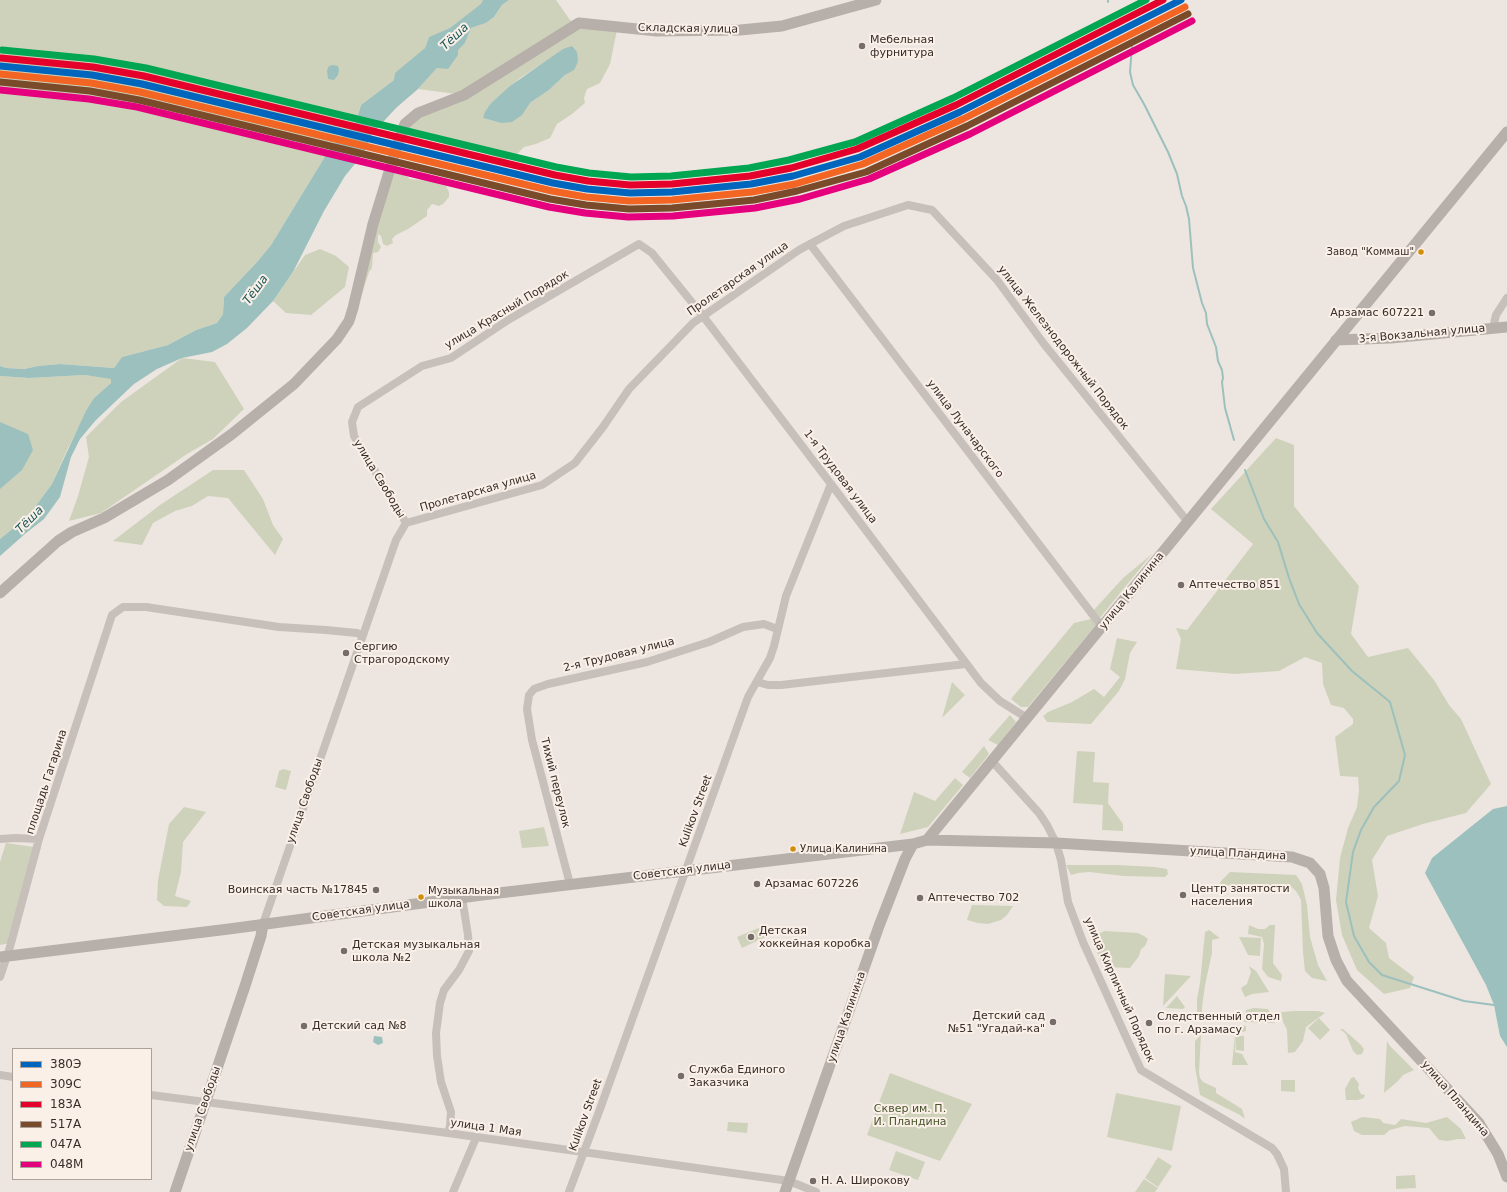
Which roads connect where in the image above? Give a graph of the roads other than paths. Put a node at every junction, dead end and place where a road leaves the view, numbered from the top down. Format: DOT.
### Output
graph roads {
  1 [pos="876,0"];
  2 [pos="1507,132"];
  3 [pos="908,205"];
  4 [pos="640,244"];
  5 [pos="810,244"];
  6 [pos="1507,298"];
  7 [pos="703,316"];
  8 [pos="1507,327"];
  9 [pos="1493,328"];
  10 [pos="1336,340"];
  11 [pos="352,422"];
  12 [pos="831,484"];
  13 [pos="1188,522"];
  14 [pos="406,523"];
  15 [pos="0,593"];
  16 [pos="1102,627"];
  17 [pos="777,629"];
  18 [pos="362,636"];
  19 [pos="966,664"];
  20 [pos="757,682"];
  21 [pos="534,689"];
  22 [pos="1027,718"];
  23 [pos="991,760"];
  24 [pos="0,839"];
  25 [pos="39,839"];
  26 [pos="927,840"];
  27 [pos="1056,843"];
  28 [pos="913,844"];
  29 [pos="686,870"];
  30 [pos="570,884"];
  31 [pos="462,897"];
  32 [pos="263,924"];
  33 [pos="4,957"];
  34 [pos="0,977"];
  35 [pos="0,1075"];
  36 [pos="12,1077"];
  37 [pos="152,1095"];
  38 [pos="205,1102"];
  39 [pos="448,1133"];
  40 [pos="476,1138"];
  41 [pos="584,1153"];
  42 [pos="1507,1177"];
  43 [pos="787,1187"];
  44 [pos="175,1192"];
  45 [pos="453,1192"];
  46 [pos="569,1192"];
  47 [pos="816,1192"];
  48 [pos="1286,1192"];
  1 -- 15 [label="street, Складская улица"];
  2 -- 10 [label="street, улица Калинина"];
  3 -- 5 [label="street, Пролетарская улица"];
  3 -- 13 [label="street, улица Железнодорожный Порядок"];
  4 -- 7 [label="street, 1-я Трудовая улица"];
  4 -- 11 [label="street, улица Красный Порядок"];
  5 -- 7 [label="street, Пролетарская улица"];
  5 -- 16 [label="street, улица Луначарского"];
  6 -- 9 [label="street"];
  7 -- 12 [label="street, 1-я Трудовая улица"];
  7 -- 14 [label="street, Пролетарская улица"];
  8 -- 9 [label="street, 3-я Вокзальная улица"];
  9 -- 10 [label="street, 3-я Вокзальная улица"];
  10 -- 13 [label="street, улица Калинина"];
  11 -- 14 [label="street, улица Свободы"];
  12 -- 17 [label="street, Kulikov Street"];
  12 -- 19 [label="street, 1-я Трудовая улица"];
  13 -- 16 [label="street, улица Калинина"];
  14 -- 18 [label="street, улица Свободы"];
  16 -- 22 [label="street, улица Калинина"];
  17 -- 20 [label="street, Kulikov Street"];
  17 -- 21 [label="street, 2-я Трудовая улица"];
  18 -- 25 [label="street, площадь Гагарина"];
  18 -- 32 [label="street, улица Свободы"];
  19 -- 20 [label="street"];
  19 -- 22 [label="street, 1-я Трудовая улица"];
  20 -- 29 [label="street, Kulikov Street"];
  21 -- 30 [label="street, Тихий переулок"];
  22 -- 23 [label="street, улица Калинина"];
  23 -- 26 [label="street, улица Калинина"];
  23 -- 27 [label="street, улица Кирпичный Порядок"];
  24 -- 25 [label="street"];
  25 -- 33 [label="street, площадь Гагарина"];
  26 -- 27 [label="street, улица Пландина"];
  26 -- 28 [label="street, Советская улица"];
  27 -- 42 [label="street, улица Пландина"];
  27 -- 48 [label="street, улица Кирпичный Порядок"];
  28 -- 29 [label="street, Советская улица"];
  28 -- 43 [label="street, улица Калинина"];
  29 -- 30 [label="street, Советская улица"];
  29 -- 41 [label="street, Kulikov Street"];
  30 -- 31 [label="street, Советская улица"];
  31 -- 32 [label="street, Советская улица"];
  31 -- 39 [label="street"];
  32 -- 33 [label="street, Советская улица"];
  32 -- 38 [label="street, улица Свободы"];
  33 -- 34 [label="street, площадь Гагарина"];
  35 -- 36 [label="street"];
  37 -- 38 [label="street, улица 1 Мая"];
  38 -- 39 [label="street, улица 1 Мая"];
  38 -- 44 [label="street, улица Свободы"];
  39 -- 40 [label="street, улица 1 Мая"];
  40 -- 41 [label="street, улица 1 Мая"];
  40 -- 45 [label="street"];
  41 -- 43 [label="street, улица 1 Мая"];
  41 -- 46 [label="street, Kulikov Street"];
  43 -- 47 [label="street, улица 1 Мая"];
}
